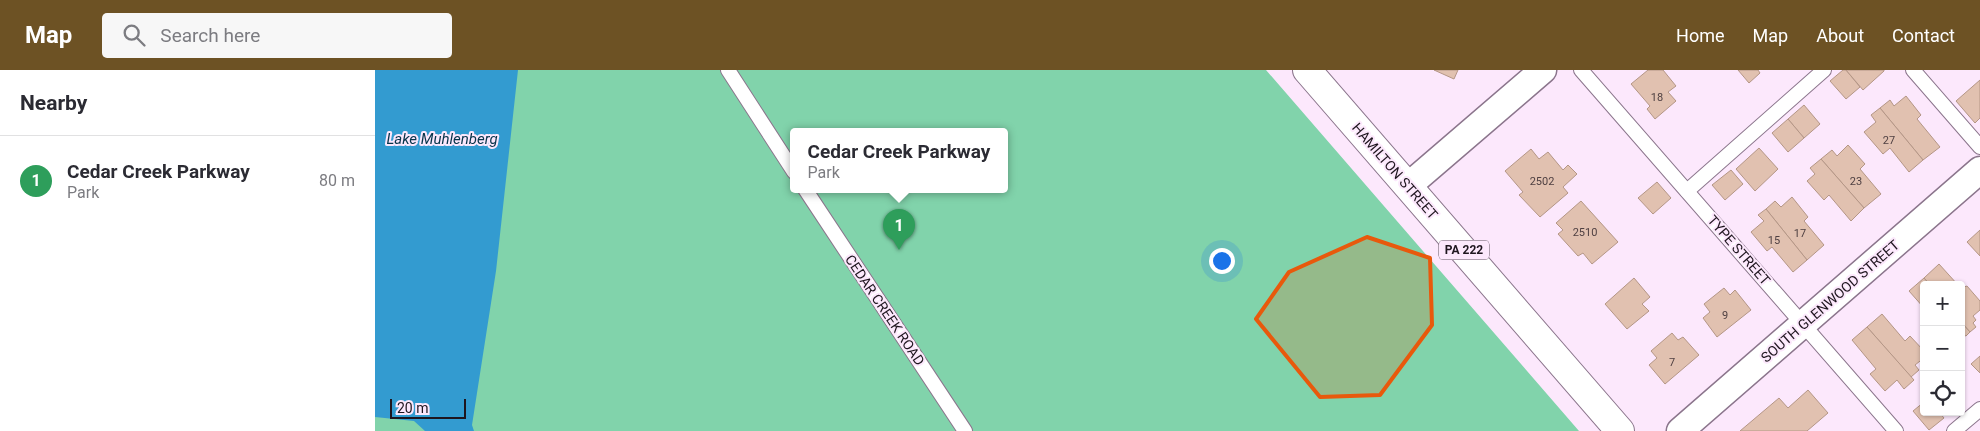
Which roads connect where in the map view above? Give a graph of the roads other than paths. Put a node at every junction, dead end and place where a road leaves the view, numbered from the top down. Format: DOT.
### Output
graph roads {
  1 [pos="728,70"];
  2 [pos="1307,70"];
  3 [pos="1543,70"];
  4 [pos="1581,70"];
  5 [pos="1824,70"];
  6 [pos="1913,70"];
  7 [pos="1980,147"];
  8 [pos="790,166"];
  9 [pos="1980,170"];
  10 [pos="1408,186"];
  11 [pos="1687,191"];
  12 [pos="808,193"];
  13 [pos="1803,324"];
  14 [pos="1980,408"];
  15 [pos="965,431"];
  16 [pos="1620,431"];
  17 [pos="1680,431"];
  18 [pos="1896,431"];
  19 [pos="1953,431"];
  1 -- 8 [label="lane"];
  2 -- 10 [label="main road, HAMILTON STREET / PA 222"];
  3 -- 10 [label="street"];
  4 -- 11 [label="lane, TYPE STREET"];
  5 -- 11 [label="lane"];
  6 -- 7 [label="lane"];
  9 -- 13 [label="street, SOUTH GLENWOOD STREET"];
  10 -- 16 [label="main road, HAMILTON STREET / PA 222"];
  11 -- 13 [label="lane, TYPE STREET"];
  12 -- 15 [label="lane, CEDAR CREEK ROAD"];
  13 -- 17 [label="street, SOUTH GLENWOOD STREET"];
  13 -- 18 [label="lane, TYPE STREET"];
  14 -- 19 [label="lane"];
}
